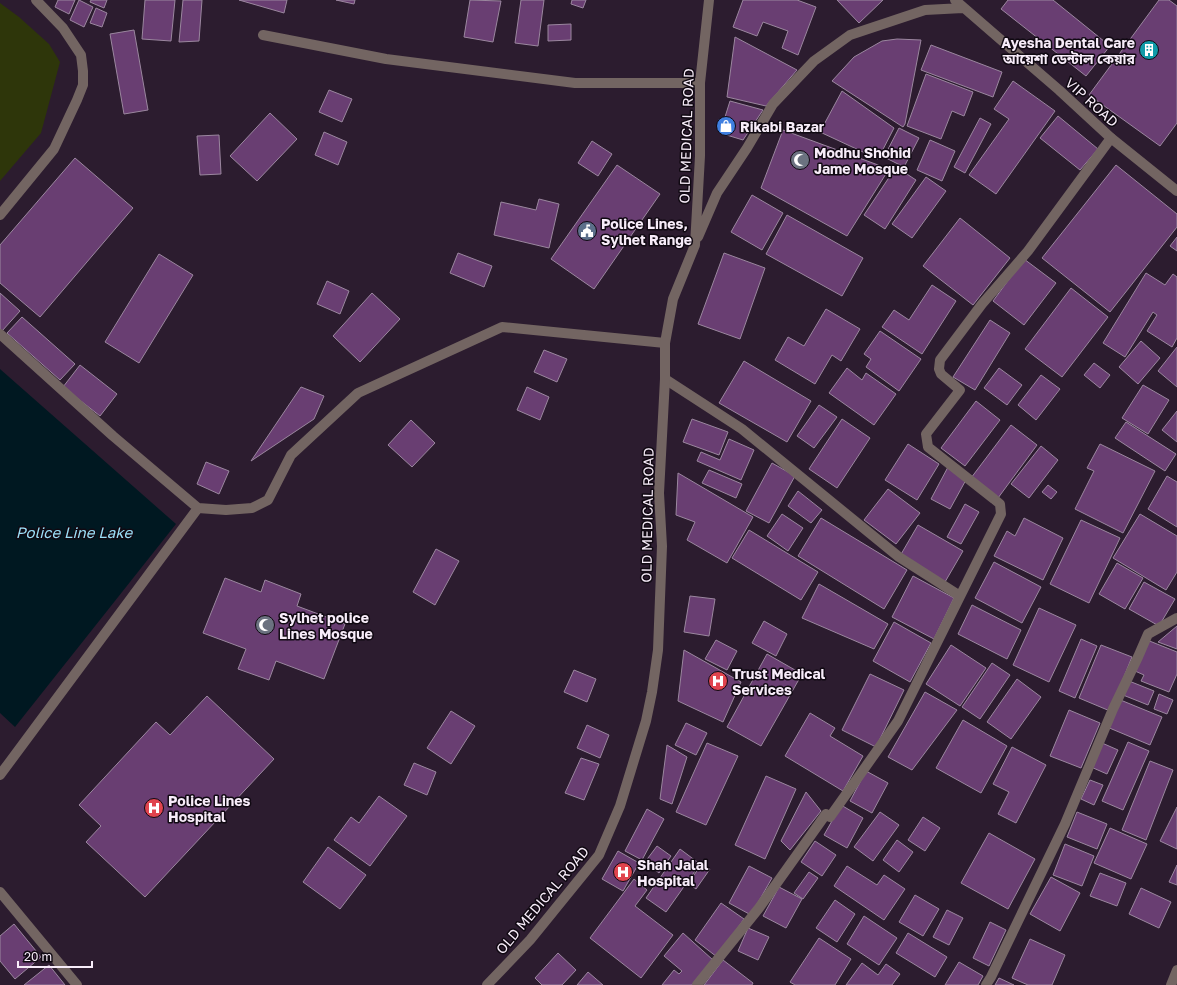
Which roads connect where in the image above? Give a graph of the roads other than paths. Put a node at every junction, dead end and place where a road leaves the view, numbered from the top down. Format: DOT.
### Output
graph roads {
  1 [pos="36,0"];
  2 [pos="709,0"];
  3 [pos="955,0"];
  4 [pos="963,8"];
  5 [pos="263,35"];
  6 [pos="700,83"];
  7 [pos="1111,138"];
  8 [pos="1177,191"];
  9 [pos="0,215"];
  10 [pos="695,245"];
  11 [pos="0,334"];
  12 [pos="665,343"];
  13 [pos="665,379"];
  14 [pos="198,508"];
  15 [pos="960,596"];
  16 [pos="1177,618"];
  17 [pos="0,775"];
  18 [pos="0,892"];
  19 [pos="1177,970"];
  20 [pos="77,985"];
  21 [pos="487,985"];
  22 [pos="697,985"];
  23 [pos="986,985"];
  24 [pos="1171,985"];
  1 -- 9 [label="street"];
  2 -- 6 [label="street, OLD MEDICAL ROAD"];
  3 -- 4 [label="street, VIP ROAD"];
  4 -- 7 [label="street, VIP ROAD"];
  4 -- 10 [label="street"];
  5 -- 6 [label="street"];
  6 -- 10 [label="street, OLD MEDICAL ROAD"];
  7 -- 8 [label="street, VIP ROAD"];
  7 -- 15 [label="street"];
  10 -- 12 [label="street, OLD MEDICAL ROAD"];
  11 -- 14 [label="street"];
  12 -- 13 [label="street, OLD MEDICAL ROAD"];
  12 -- 14 [label="street"];
  13 -- 15 [label="street"];
  13 -- 21 [label="street, OLD MEDICAL ROAD"];
  14 -- 17 [label="street"];
  15 -- 22 [label="street"];
  16 -- 23 [label="street"];
  18 -- 20 [label="street"];
  19 -- 24 [label="street"];
}
